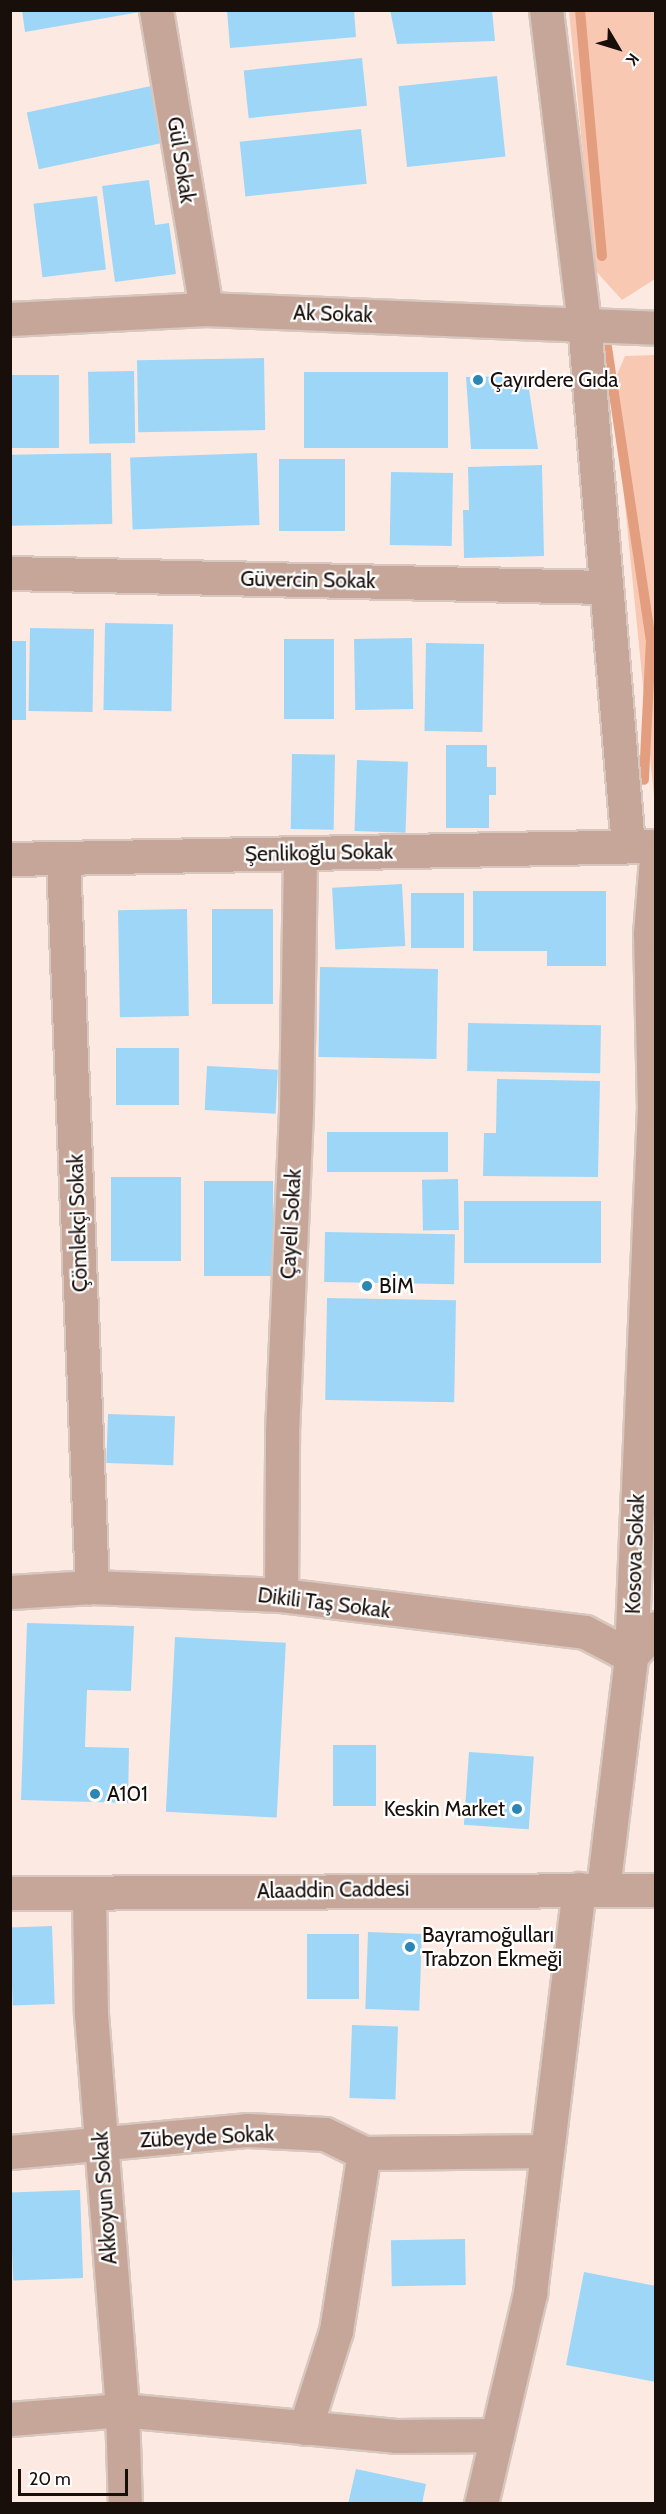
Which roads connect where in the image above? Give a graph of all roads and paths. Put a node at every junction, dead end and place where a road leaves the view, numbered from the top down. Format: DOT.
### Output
graph roads {
  1 [pos="156,10"];
  2 [pos="546,10"];
  3 [pos="206,309"];
  4 [pos="10,319"];
  5 [pos="584,323"];
  6 [pos="656,328"];
  7 [pos="10,573"];
  8 [pos="606,588"];
  9 [pos="646,850"];
  10 [pos="300,853"];
  11 [pos="10,859"];
  12 [pos="63,859"];
  13 [pos="652,1196"];
  14 [pos="92,1587"];
  15 [pos="10,1592"];
  16 [pos="280,1595"];
  17 [pos="656,1628"];
  18 [pos="631,1656"];
  19 [pos="591,1889"];
  20 [pos="656,1890"];
  21 [pos="10,1893"];
  22 [pos="89,1893"];
  23 [pos="100,2144"];
  24 [pos="548,2151"];
  25 [pos="10,2152"];
  26 [pos="364,2153"];
  27 [pos="122,2410"];
  28 [pos="10,2419"];
  29 [pos="305,2428"];
  30 [pos="497,2435"];
  31 [pos="125,2504"];
  32 [pos="481,2504"];
  1 -- 3 [label="street, Gül Sokak"];
  2 -- 5 [label="street, Kosova Sokak"];
  3 -- 4 [label="street, Ak Sokak"];
  3 -- 5 [label="street, Ak Sokak"];
  5 -- 6 [label="street, Ak Sokak"];
  5 -- 8 [label="street, Kosova Sokak"];
  7 -- 8 [label="street, Güvercin Sokak"];
  8 -- 9 [label="street, Kosova Sokak"];
  9 -- 10 [label="street, Şenlikoğlu Sokak"];
  9 -- 13 [label="street, Kosova Sokak"];
  10 -- 12 [label="street, Şenlikoğlu Sokak"];
  10 -- 16 [label="street, Çayeli Sokak"];
  11 -- 12 [label="street, Şenlikoğlu Sokak"];
  12 -- 14 [label="street, Çömlekçi Sokak"];
  13 -- 18 [label="street, Kosova Sokak"];
  14 -- 15 [label="street, Dikili Taş Sokak"];
  14 -- 16 [label="street, Dikili Taş Sokak"];
  16 -- 18 [label="street, Dikili Taş Sokak"];
  17 -- 18 [label="street"];
  18 -- 19 [label="street, Kosova Sokak"];
  19 -- 20 [label="street, Alaaddin Caddesi"];
  19 -- 22 [label="street, Alaaddin Caddesi"];
  19 -- 24 [label="street, Kosova Sokak"];
  21 -- 22 [label="street, Alaaddin Caddesi"];
  22 -- 23 [label="street, Akkoyun Sokak"];
  23 -- 25 [label="street, Zübeyde Sokak"];
  23 -- 26 [label="street, Zübeyde Sokak"];
  23 -- 27 [label="street, Akkoyun Sokak"];
  24 -- 26 [label="street, Zübeyde Sokak"];
  24 -- 30 [label="street, Kosova Sokak"];
  26 -- 29 [label="street"];
  27 -- 28 [label="street"];
  27 -- 29 [label="street"];
  27 -- 31 [label="street, Akkoyun Sokak"];
  29 -- 30 [label="street"];
  30 -- 32 [label="street, Kosova Sokak"];
}
